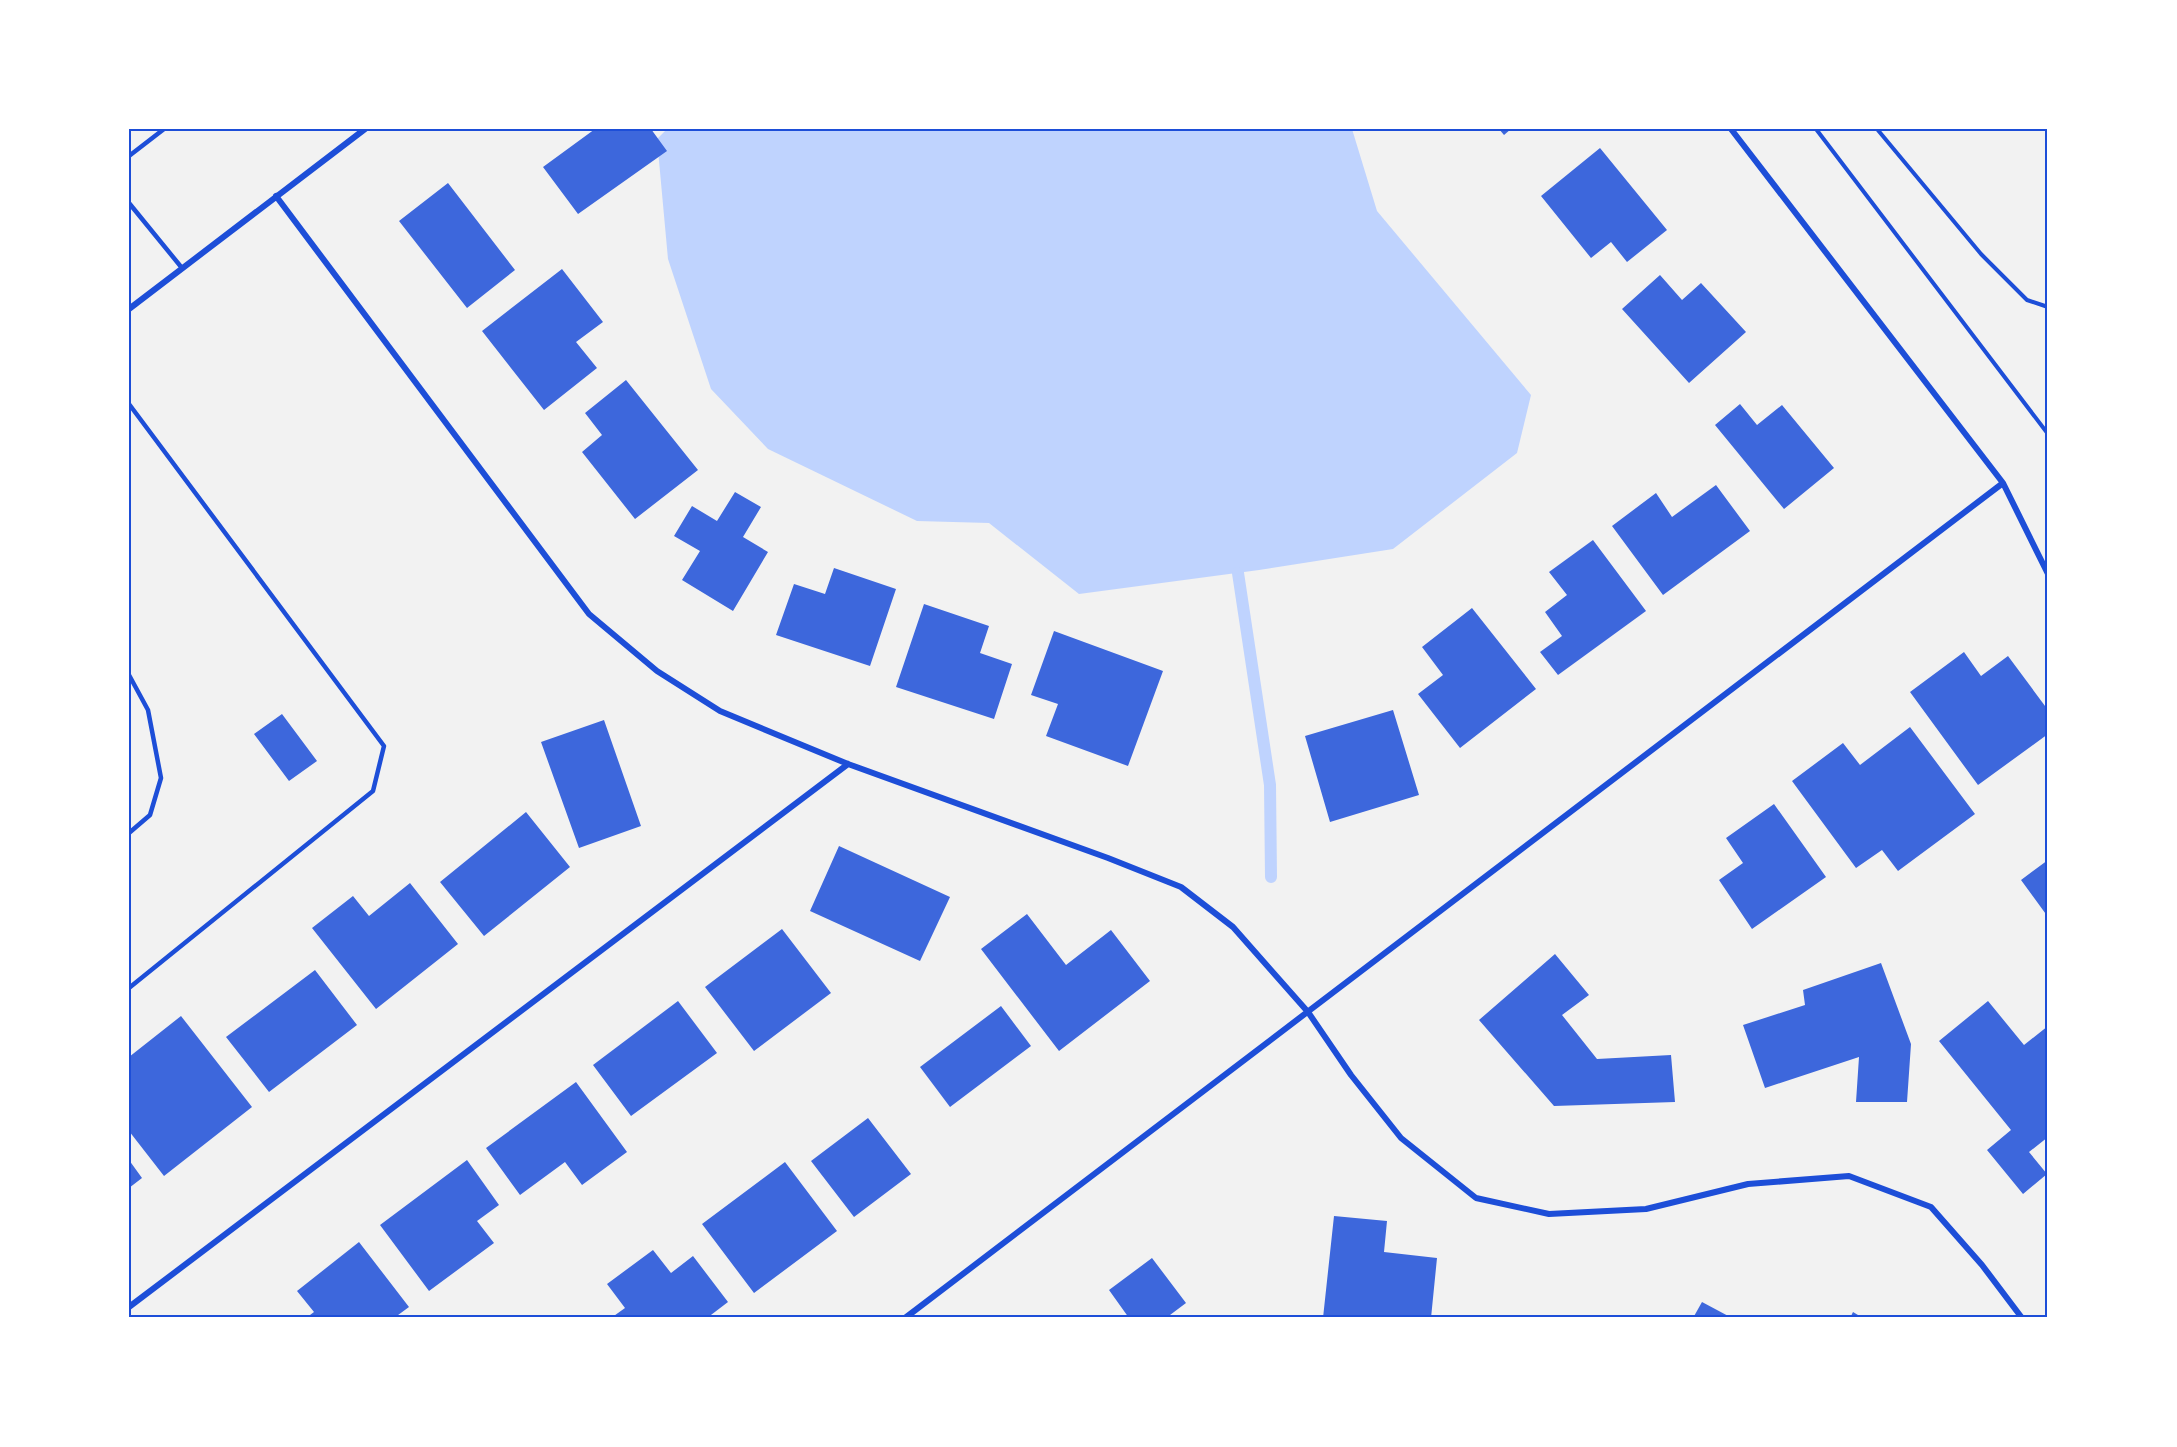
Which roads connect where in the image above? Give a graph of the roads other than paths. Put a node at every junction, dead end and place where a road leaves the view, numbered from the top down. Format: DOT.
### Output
graph roads {
  1 [pos="164,129"];
  2 [pos="365,129"];
  3 [pos="1731,129"];
  4 [pos="129,156"];
  5 [pos="276,196"];
  6 [pos="129,204"];
  7 [pos="182,268"];
  8 [pos="129,309"];
  9 [pos="129,404"];
  10 [pos="2003,483"];
  11 [pos="2048,574"];
  12 [pos="129,675"];
  13 [pos="848,764"];
  14 [pos="129,833"];
  15 [pos="129,988"];
  16 [pos="1308,1012"];
  17 [pos="129,1307"];
  18 [pos="905,1318"];
  19 [pos="2022,1318"];
  1 -- 4 [label="lane"];
  2 -- 5 [label="street"];
  3 -- 10 [label="street"];
  5 -- 7 [label="street"];
  5 -- 13 [label="street"];
  6 -- 7 [label="lane"];
  7 -- 8 [label="street"];
  9 -- 15 [label="lane"];
  10 -- 11 [label="street"];
  10 -- 16 [label="street"];
  12 -- 14 [label="lane"];
  13 -- 16 [label="street"];
  13 -- 17 [label="street"];
  16 -- 18 [label="street"];
  16 -- 19 [label="street"];
}
